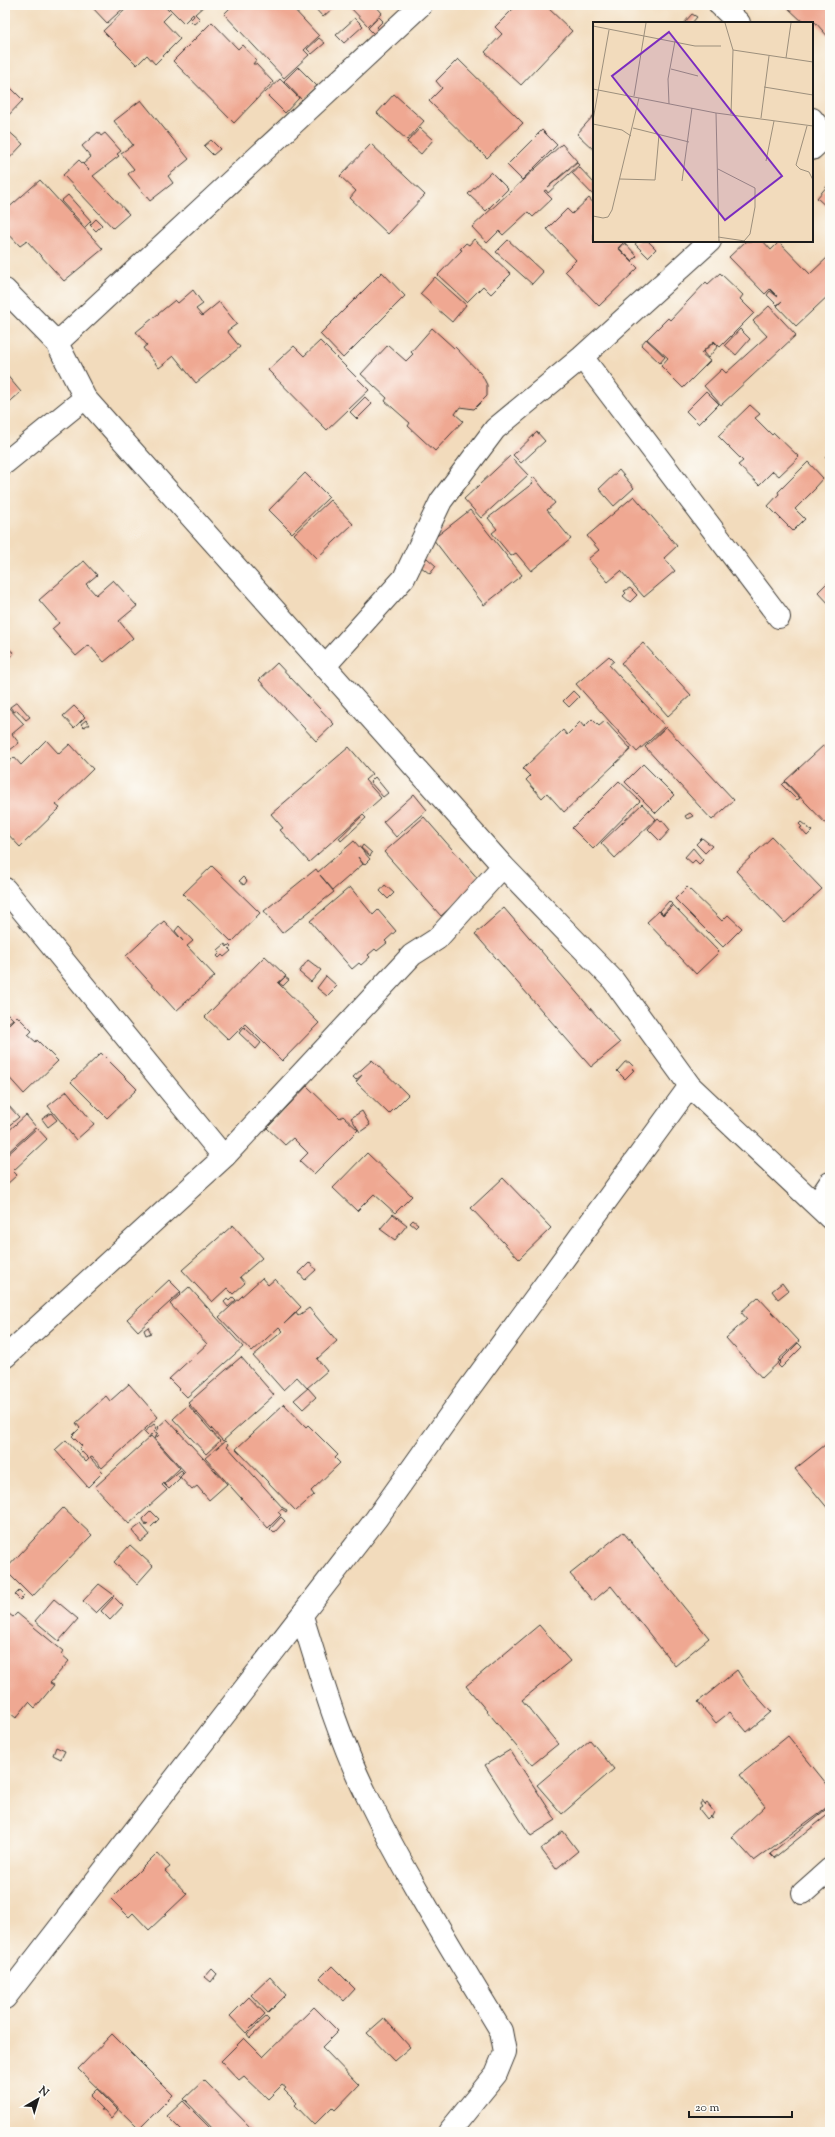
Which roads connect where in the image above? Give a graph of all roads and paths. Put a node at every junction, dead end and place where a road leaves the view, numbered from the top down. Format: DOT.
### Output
graph roads {
  1 [pos="421,5"];
  2 [pos="720,5"];
  3 [pos="737,22"];
  4 [pos="813,121"];
  5 [pos="822,142"];
  6 [pos="709,242"];
  7 [pos="5,290"];
  8 [pos="57,343"];
  9 [pos="582,357"];
  10 [pos="85,398"];
  11 [pos="5,463"];
  12 [pos="779,617"];
  13 [pos="324,667"];
  14 [pos="503,866"];
  15 [pos="5,889"];
  16 [pos="690,1086"];
  17 [pos="224,1157"];
  18 [pos="830,1183"];
  19 [pos="823,1211"];
  20 [pos="5,1357"];
  21 [pos="302,1616"];
  22 [pos="830,1869"];
  23 [pos="803,1893"];
  24 [pos="5,1998"];
  25 [pos="449,2132"];
  1 -- 8 [label="street"];
  2 -- 3 [label="street"];
  4 -- 5 [label="street"];
  6 -- 9 [label="street"];
  7 -- 8 [label="street"];
  8 -- 10 [label="street"];
  9 -- 12 [label="street"];
  9 -- 13 [label="street"];
  10 -- 11 [label="street"];
  10 -- 13 [label="street"];
  13 -- 14 [label="street"];
  14 -- 16 [label="street"];
  14 -- 17 [label="street"];
  15 -- 17 [label="street"];
  16 -- 19 [label="street"];
  16 -- 21 [label="street"];
  17 -- 20 [label="street"];
  18 -- 19 [label="street"];
  21 -- 24 [label="street"];
  21 -- 25 [label="street"];
  22 -- 23 [label="street"];
}
